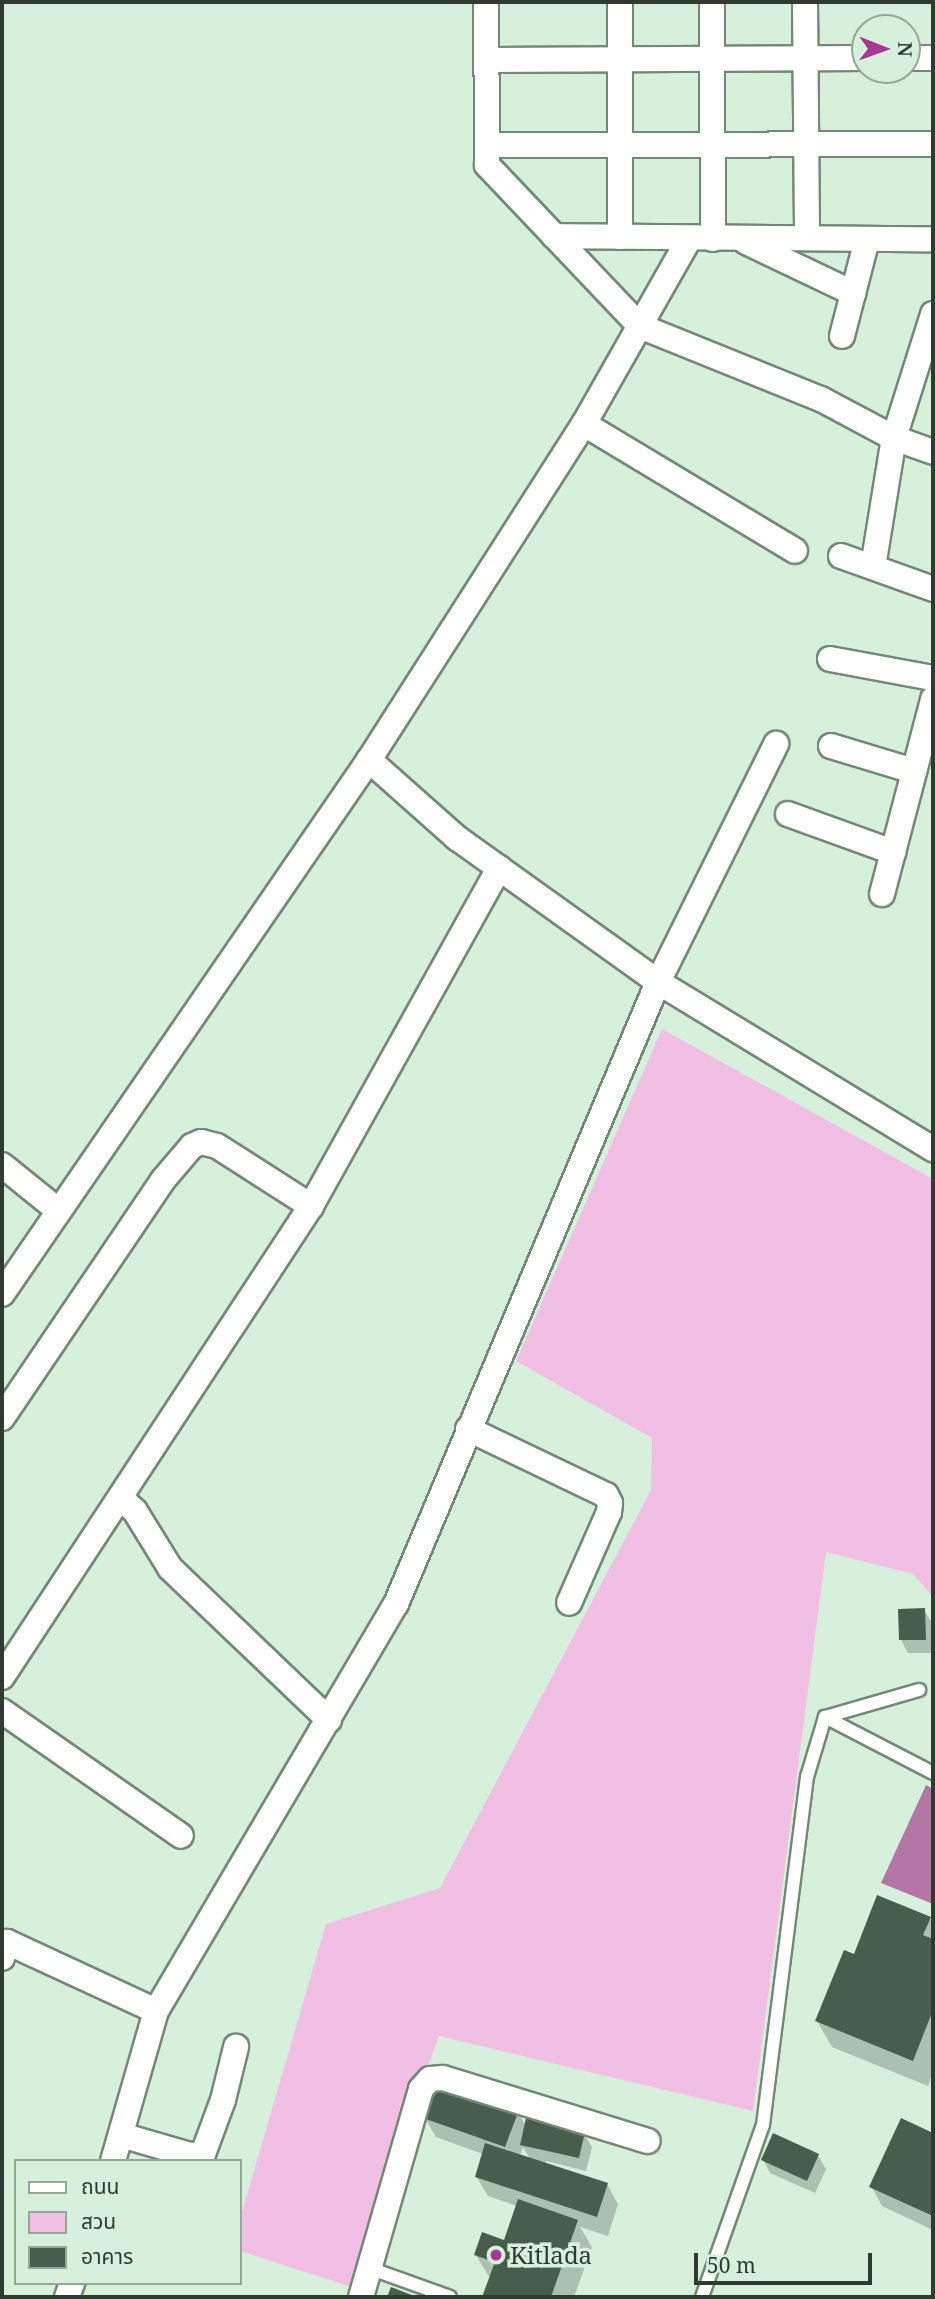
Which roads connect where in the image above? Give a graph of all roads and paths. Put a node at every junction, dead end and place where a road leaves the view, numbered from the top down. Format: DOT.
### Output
graph roads {
  1 [pos="486,2"];
  2 [pos="620,2"];
  3 [pos="712,2"];
  4 [pos="806,2"];
  5 [pos="620,58"];
  6 [pos="713,58"];
  7 [pos="806,58"];
  8 [pos="851,58"];
  9 [pos="486,60"];
  10 [pos="621,144"];
  11 [pos="933,144"];
  12 [pos="487,145"];
  13 [pos="713,145"];
  14 [pos="807,145"];
  15 [pos="554,236"];
  16 [pos="620,237"];
  17 [pos="807,238"];
  18 [pos="701,239"];
  19 [pos="739,239"];
  20 [pos="867,239"];
  21 [pos="933,239"];
  22 [pos="853,293"];
  23 [pos="933,314"];
  24 [pos="640,326"];
  25 [pos="842,336"];
  26 [pos="584,424"];
  27 [pos="894,438"];
  28 [pos="933,452"];
  29 [pos="795,551"];
  30 [pos="841,556"];
  31 [pos="873,567"];
  32 [pos="933,589"];
  33 [pos="830,659"];
  34 [pos="933,678"];
  35 [pos="933,699"];
  36 [pos="776,744"];
  37 [pos="831,746"];
  38 [pos="369,760"];
  39 [pos="914,771"];
  40 [pos="788,814"];
  41 [pos="893,852"];
  42 [pos="499,868"];
  43 [pos="882,894"];
  44 [pos="658,982"];
  45 [pos="933,1149"];
  46 [pos="2,1165"];
  47 [pos="312,1206"];
  48 [pos="59,1211"];
  49 [pos="2,1294"];
  50 [pos="2,1418"];
  51 [pos="468,1429"];
  52 [pos="121,1498"];
  53 [pos="569,1603"];
  54 [pos="2,1677"];
  55 [pos="919,1690"];
  56 [pos="2,1711"];
  57 [pos="825,1717"];
  58 [pos="329,1720"];
  59 [pos="933,1773"];
  60 [pos="181,1836"];
  61 [pos="3,1946"];
  62 [pos="156,2011"];
  63 [pos="236,2047"];
  64 [pos="121,2135"];
  65 [pos="648,2141"];
  66 [pos="114,2159"];
  67 [pos="369,2268"];
  68 [pos="361,2297"];
  69 [pos="450,2297"];
  70 [pos="702,2297"];
  1 -- 9 [label="street"];
  2 -- 5 [label="street"];
  3 -- 6 [label="street"];
  4 -- 7 [label="street"];
  5 -- 6 [label="street"];
  5 -- 9 [label="street"];
  5 -- 10 [label="street"];
  6 -- 7 [label="street"];
  6 -- 13 [label="street"];
  7 -- 8 [label="street"];
  7 -- 14 [label="street"];
  9 -- 12 [label="street"];
  10 -- 12 [label="street"];
  10 -- 13 [label="street"];
  10 -- 16 [label="street"];
  11 -- 14 [label="street"];
  12 -- 15 [label="street"];
  13 -- 14 [label="street"];
  13 -- 18 [label="street"];
  14 -- 17 [label="street"];
  15 -- 16 [label="street"];
  15 -- 24 [label="street"];
  16 -- 18 [label="street"];
  17 -- 19 [label="street"];
  17 -- 20 [label="street"];
  18 -- 19 [label="street"];
  18 -- 24 [label="street"];
  19 -- 22 [label="street"];
  20 -- 21 [label="street"];
  20 -- 22 [label="street"];
  22 -- 25 [label="street"];
  23 -- 27 [label="street"];
  24 -- 26 [label="street"];
  24 -- 27 [label="street"];
  26 -- 29 [label="street"];
  26 -- 38 [label="street"];
  27 -- 28 [label="street"];
  27 -- 31 [label="street"];
  30 -- 31 [label="street"];
  31 -- 32 [label="street"];
  33 -- 34 [label="street"];
  35 -- 39 [label="street"];
  36 -- 44 [label="street"];
  37 -- 39 [label="street"];
  38 -- 42 [label="street"];
  38 -- 48 [label="street"];
  39 -- 41 [label="street"];
  40 -- 41 [label="street"];
  41 -- 43 [label="street"];
  42 -- 44 [label="street"];
  42 -- 47 [label="street"];
  44 -- 45 [label="street"];
  44 -- 51 [label="street"];
  46 -- 48 [label="street"];
  47 -- 50 [label="street"];
  47 -- 52 [label="street"];
  48 -- 49 [label="street"];
  51 -- 53 [label="street"];
  51 -- 58 [label="street"];
  52 -- 54 [label="street"];
  52 -- 58 [label="street"];
  55 -- 57 [label="lane"];
  56 -- 60 [label="street"];
  57 -- 59 [label="lane"];
  57 -- 70 [label="lane"];
  58 -- 62 [label="street"];
  61 -- 62 [label="street"];
  62 -- 64 [label="street"];
  63 -- 64 [label="street"];
  64 -- 66 [label="street"];
  65 -- 67 [label="street"];
  67 -- 68 [label="street"];
  67 -- 69 [label="lane"];
}
